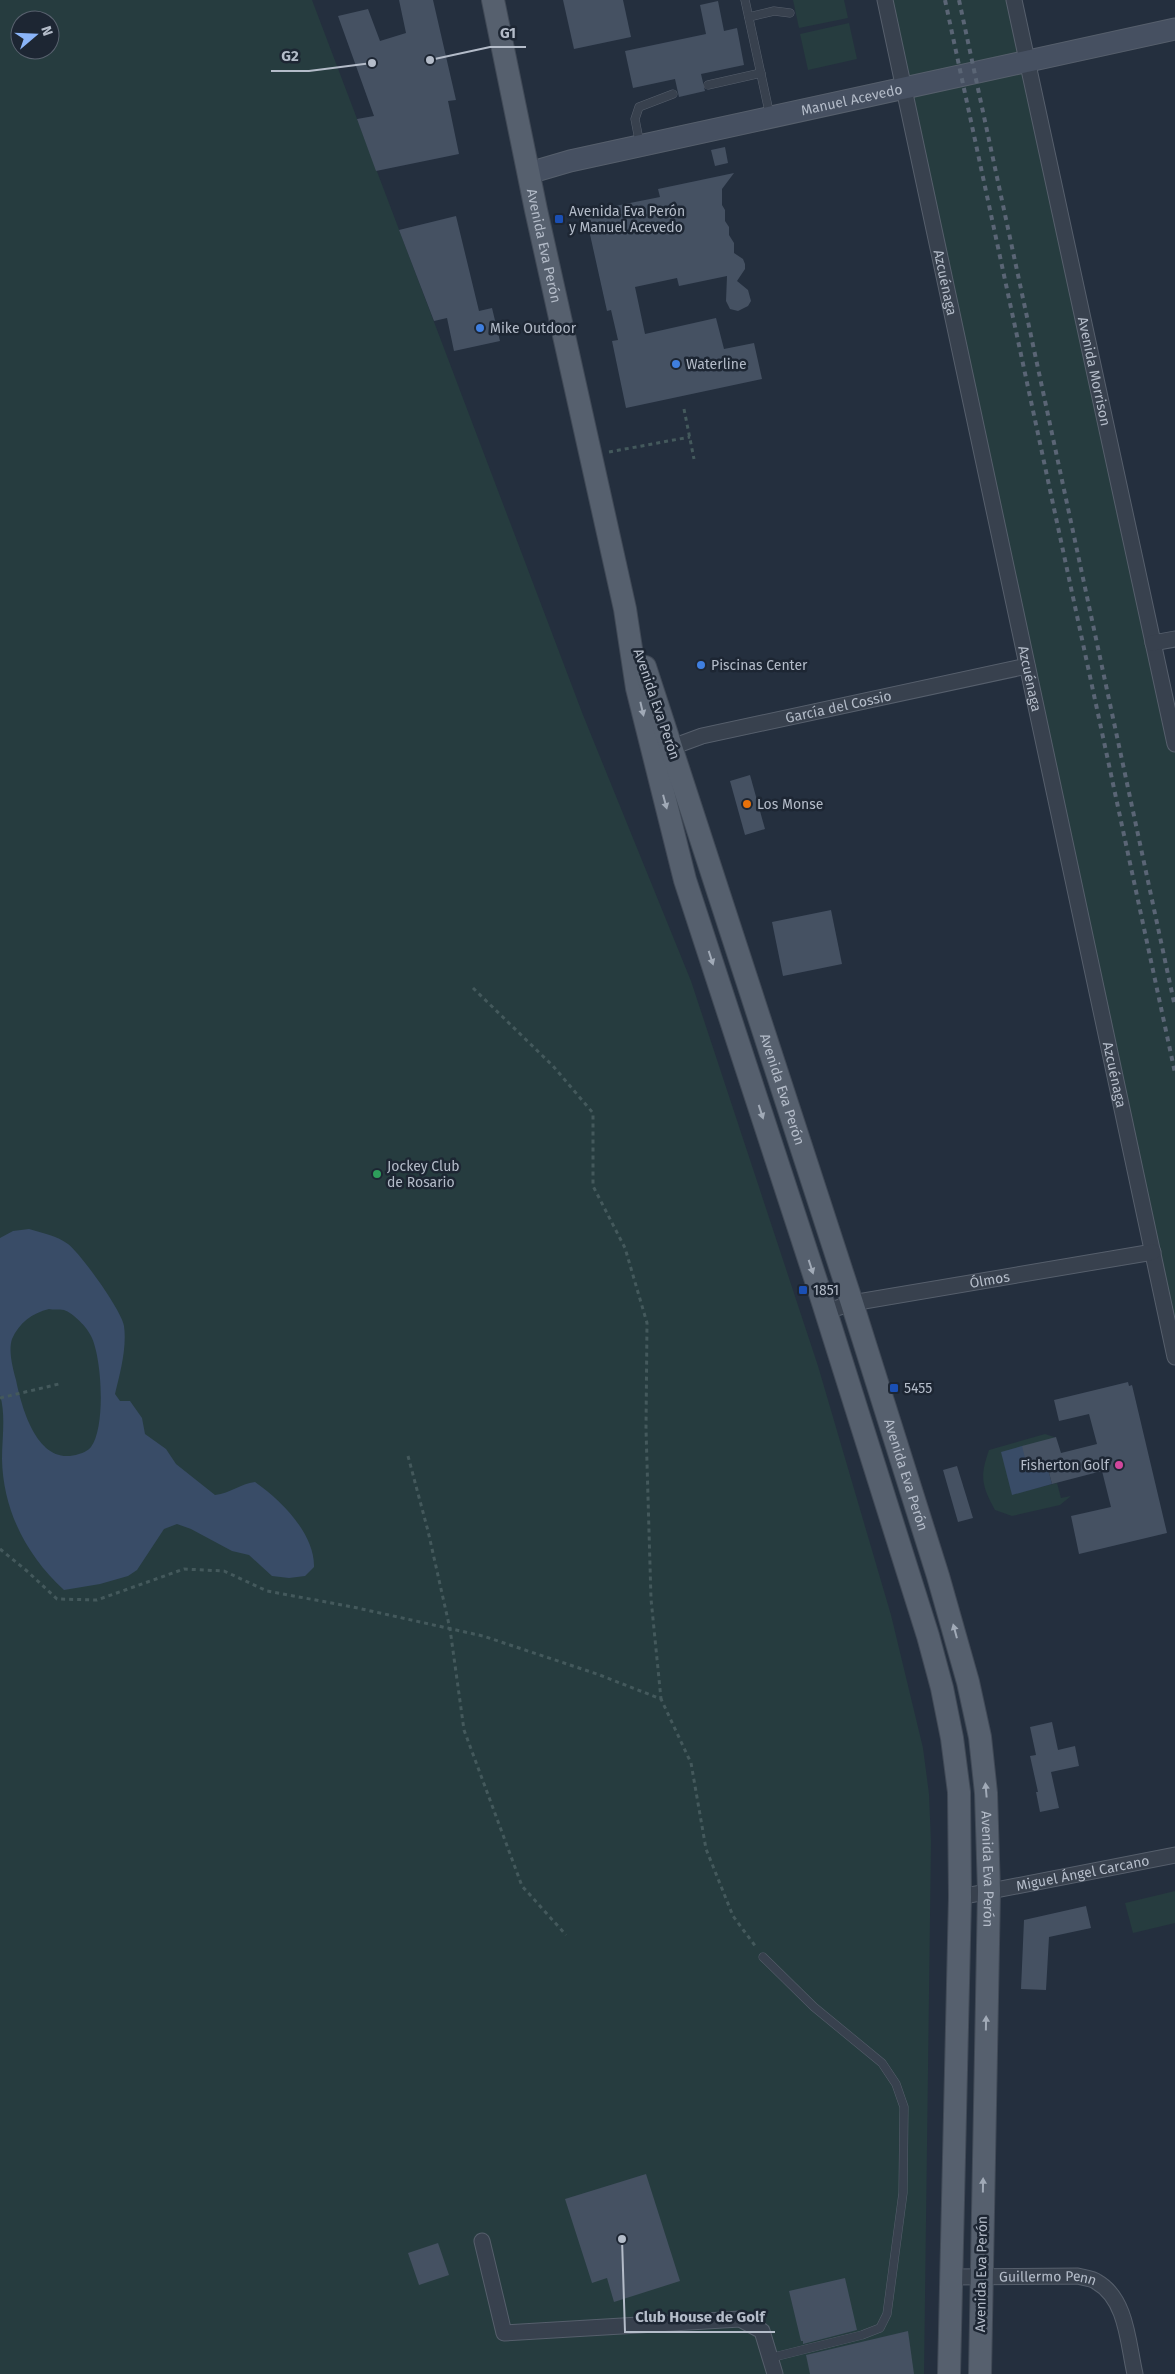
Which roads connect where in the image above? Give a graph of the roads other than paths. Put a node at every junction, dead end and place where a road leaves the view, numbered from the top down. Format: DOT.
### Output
graph roads {
  1 [pos="493,0"];
  2 [pos="745,0"];
  3 [pos="885,0"];
  4 [pos="1014,0"];
  5 [pos="790,13"];
  6 [pos="748,17"];
  7 [pos="1175,29"];
  8 [pos="1027,61"];
  9 [pos="761,73"];
  10 [pos="708,85"];
  11 [pos="904,89"];
  12 [pos="672,94"];
  13 [pos="770,118"];
  14 [pos="640,146"];
  15 [pos="529,173"];
  16 [pos="1175,639"];
  17 [pos="1153,643"];
  18 [pos="1027,666"];
  19 [pos="1175,744"];
  20 [pos="662,751"];
  21 [pos="1153,1252"];
  22 [pos="852,1303"];
  23 [pos="825,1312"];
  24 [pos="1175,1357"];
  25 [pos="1175,1855"];
  26 [pos="989,1891"];
  27 [pos="960,1897"];
  28 [pos="763,1957"];
  29 [pos="482,2241"];
  30 [pos="950,2277"];
  31 [pos="981,2277"];
  32 [pos="770,2358"];
  33 [pos="775,2374"];
  34 [pos="949,2374"];
  35 [pos="980,2374"];
  36 [pos="1135,2374"];
  1 -- 15 [label="main road, Avenida Eva Perón"];
  2 -- 6 [label="lane"];
  3 -- 11 [label="street, Azcuénaga"];
  4 -- 8 [label="street, Avenida Morrison"];
  5 -- 6 [label="lane"];
  6 -- 9 [label="lane"];
  7 -- 8 [label="street, Manuel Acevedo"];
  8 -- 11 [label="street, Manuel Acevedo"];
  8 -- 17 [label="street, Avenida Morrison"];
  9 -- 10 [label="lane"];
  9 -- 13 [label="lane"];
  11 -- 13 [label="street, Manuel Acevedo"];
  11 -- 18 [label="street, Azcuénaga"];
  12 -- 14 [label="lane"];
  13 -- 14 [label="street, Manuel Acevedo"];
  14 -- 15 [label="street, Manuel Acevedo"];
  15 -- 20 [label="main road, Avenida Eva Perón"];
  16 -- 17 [label="street"];
  17 -- 19 [label="street, Avenida Morrison"];
  18 -- 20 [label="street, García del Cossio"];
  18 -- 21 [label="street, Azcuénaga"];
  20 -- 22 [label="main road, Avenida Eva Perón"];
  20 -- 23 [label="main road, Avenida Eva Perón, one-way"];
  21 -- 22 [label="street, Ólmos"];
  21 -- 24 [label="street, Azcuénaga"];
  22 -- 23 [label="street, Ólmos"];
  26 -- 22 [label="main road, Avenida Eva Perón, one-way"];
  23 -- 27 [label="main road, Avenida Eva Perón"];
  25 -- 26 [label="street, Miguel Ángel Carcano"];
  26 -- 27 [label="street, Miguel Ángel Carcano"];
  31 -- 26 [label="main road, Avenida Eva Perón, one-way"];
  27 -- 30 [label="main road, Avenida Eva Perón"];
  28 -- 32 [label="lane"];
  29 -- 32 [label="street"];
  30 -- 31 [label="street, Guillermo Penn"];
  30 -- 34 [label="main road, Avenida Eva Perón"];
  31 -- 35 [label="main road, Avenida Eva Perón"];
  31 -- 36 [label="street, Guillermo Penn"];
  32 -- 33 [label="street"];
}
